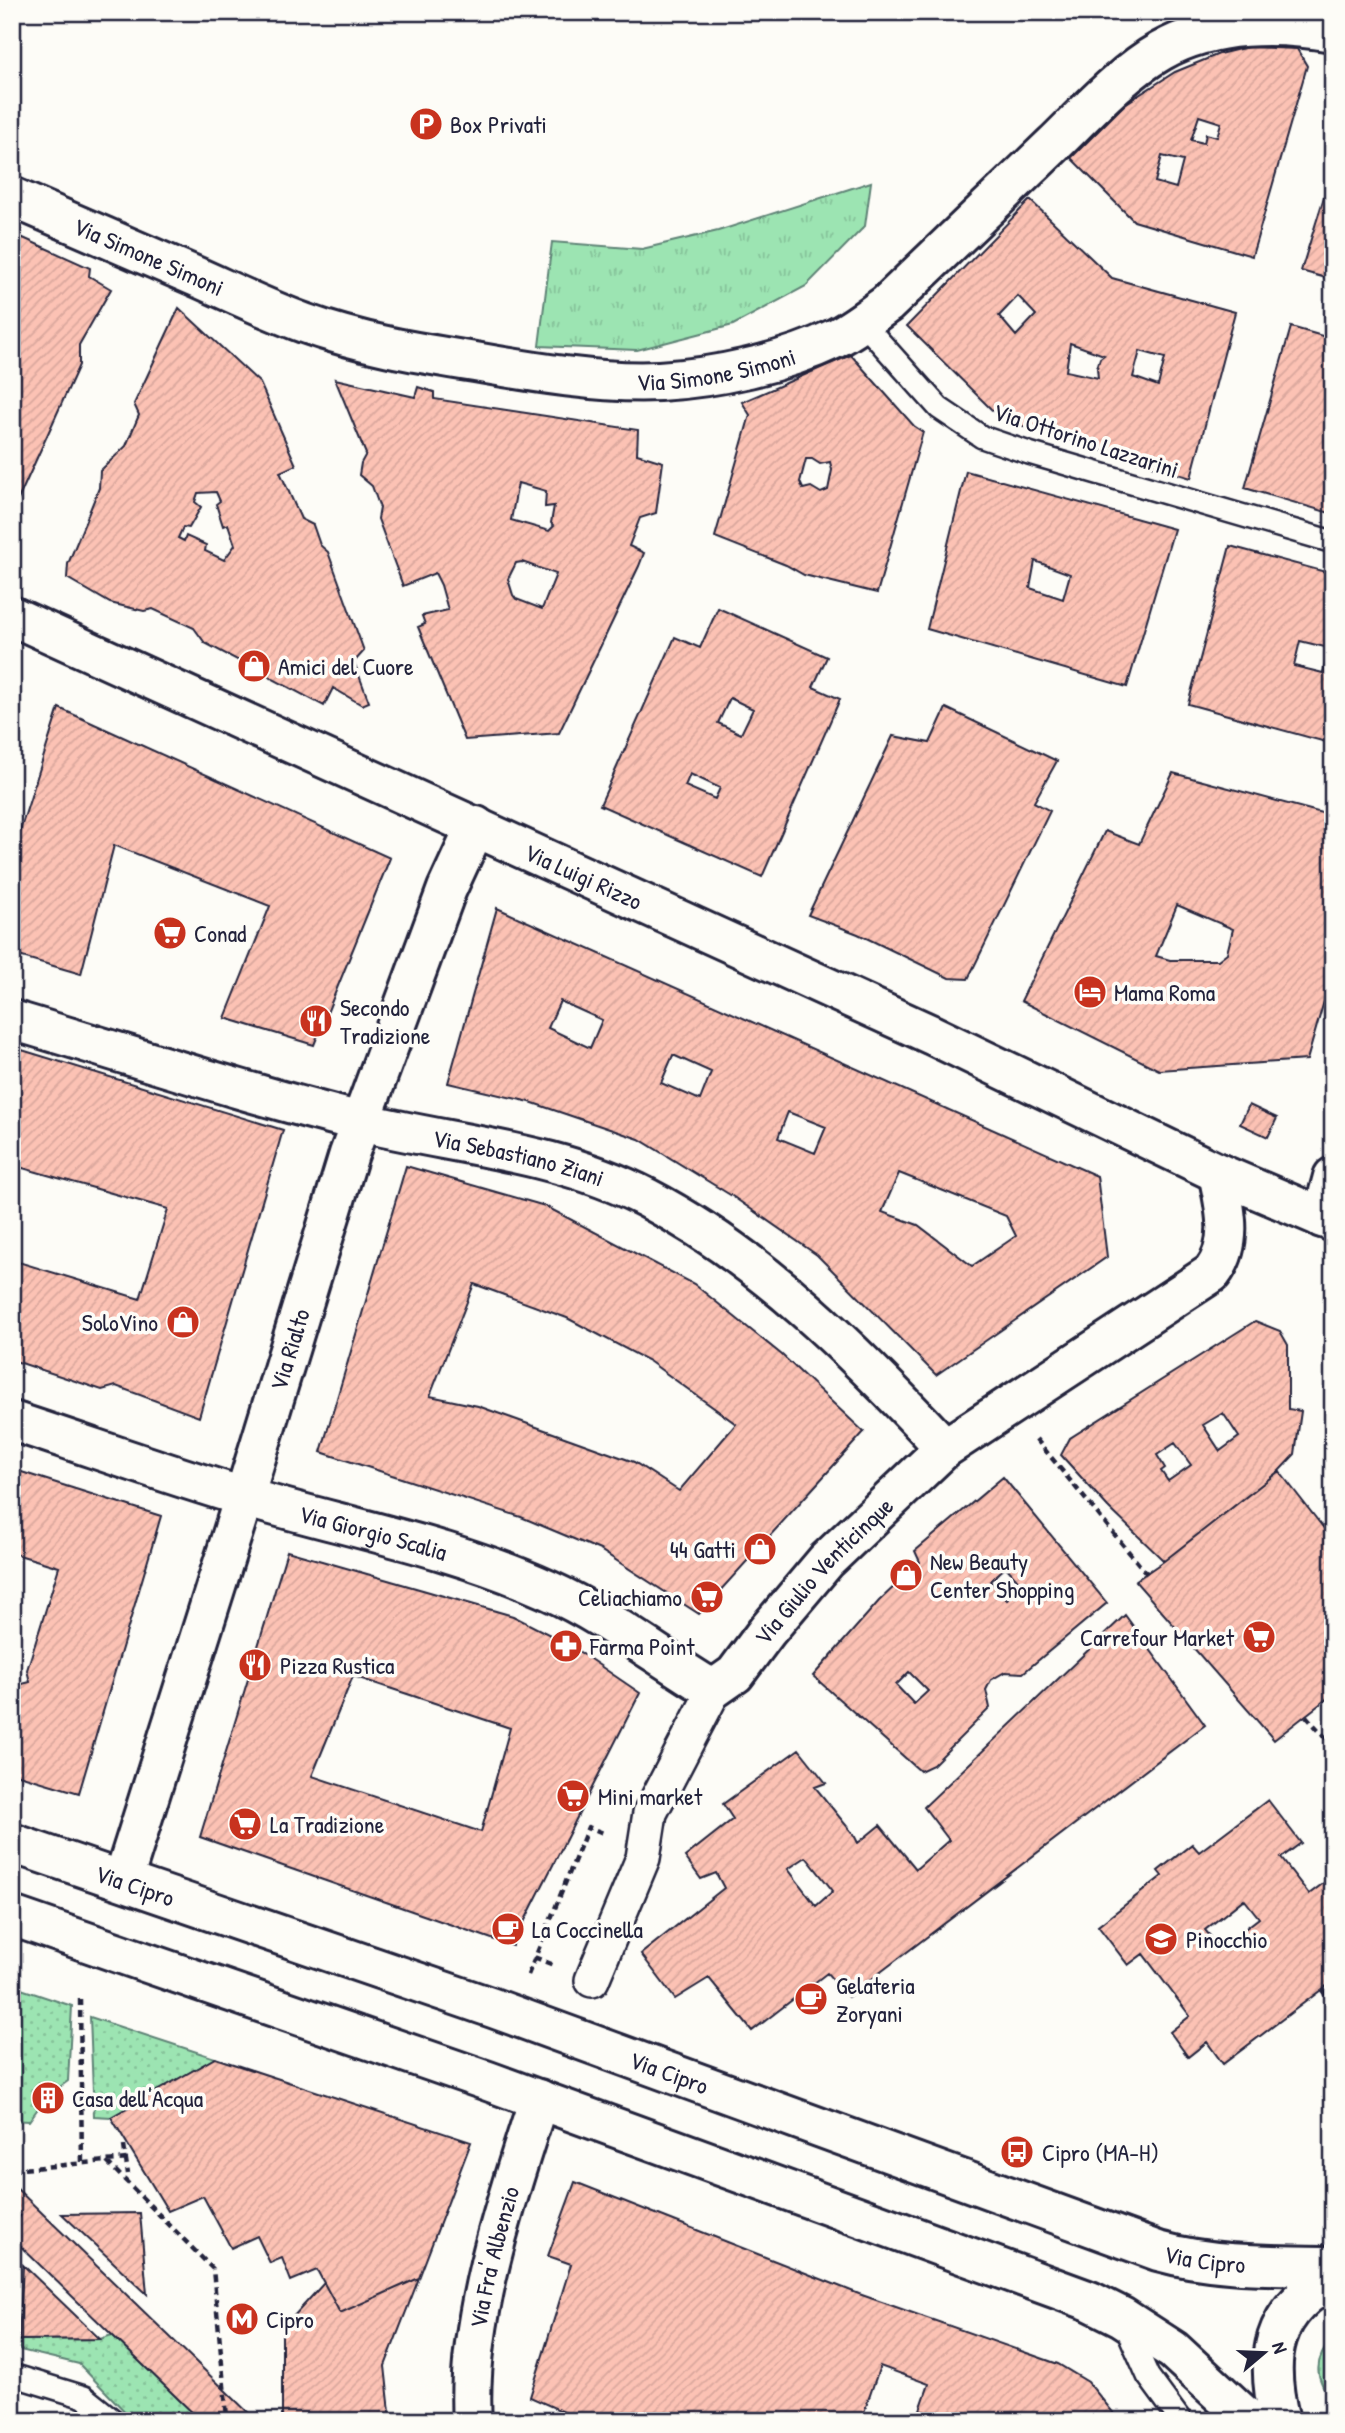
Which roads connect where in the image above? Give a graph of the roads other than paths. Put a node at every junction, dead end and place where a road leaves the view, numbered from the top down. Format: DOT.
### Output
graph roads {
  1 [pos="1333,32"];
  2 [pos="12,197"];
  3 [pos="862,322"];
  4 [pos="1333,542"];
  5 [pos="14,623"];
  6 [pos="476,826"];
  7 [pos="12,1020"];
  8 [pos="360,1121"];
  9 [pos="1218,1173"];
  10 [pos="1333,1177"];
  11 [pos="1327,1220"];
  12 [pos="12,1421"];
  13 [pos="945,1448"];
  14 [pos="244,1497"];
  15 [pos="715,1688"];
  16 [pos="12,1843"];
  17 [pos="124,1880"];
  18 [pos="12,1916"];
  19 [pos="592,1980"];
  20 [pos="539,2099"];
  21 [pos="1333,2266"];
  22 [pos="1333,2278"];
  23 [pos="1122,2317"];
  24 [pos="12,2375"];
  25 [pos="114,2421"];
  26 [pos="472,2421"];
  27 [pos="1181,2421"];
  28 [pos="1250,2421"];
  29 [pos="1280,2421"];
  1 -- 3 [label="street, Via Simone Simoni"];
  2 -- 3 [label="street, Via Simone Simoni"];
  3 -- 4 [label="lane, Via Ottorino Lazzarini"];
  5 -- 6 [label="street, Via Luigi Rizzo"];
  6 -- 8 [label="street, Via Rialto"];
  6 -- 9 [label="street, Via Luigi Rizzo"];
  7 -- 8 [label="street, Via Sebastiano Ziani"];
  8 -- 13 [label="street, Via Sebastiano Ziani"];
  8 -- 14 [label="street, Via Rialto"];
  9 -- 11 [label="street, Via Luigi Rizzo"];
  9 -- 13 [label="street, Via Giulio Venticinque"];
  10 -- 11 [label="street"];
  12 -- 14 [label="street, Via Giorgio Scalia"];
  13 -- 15 [label="street, Via Giulio Venticinque"];
  14 -- 15 [label="street, Via Giorgio Scalia"];
  14 -- 17 [label="street, Via Rialto"];
  15 -- 19 [label="street, Via Giulio Venticinque"];
  16 -- 17 [label="street, Via Cipro"];
  17 -- 21 [label="street, Via Cipro"];
  18 -- 20 [label="street"];
  20 -- 23 [label="street"];
  20 -- 26 [label="street, Via Fra' Albenzio"];
  22 -- 29 [label="street"];
  23 -- 27 [label="lane"];
  23 -- 28 [label="street"];
  24 -- 25 [label="lane"];
}
